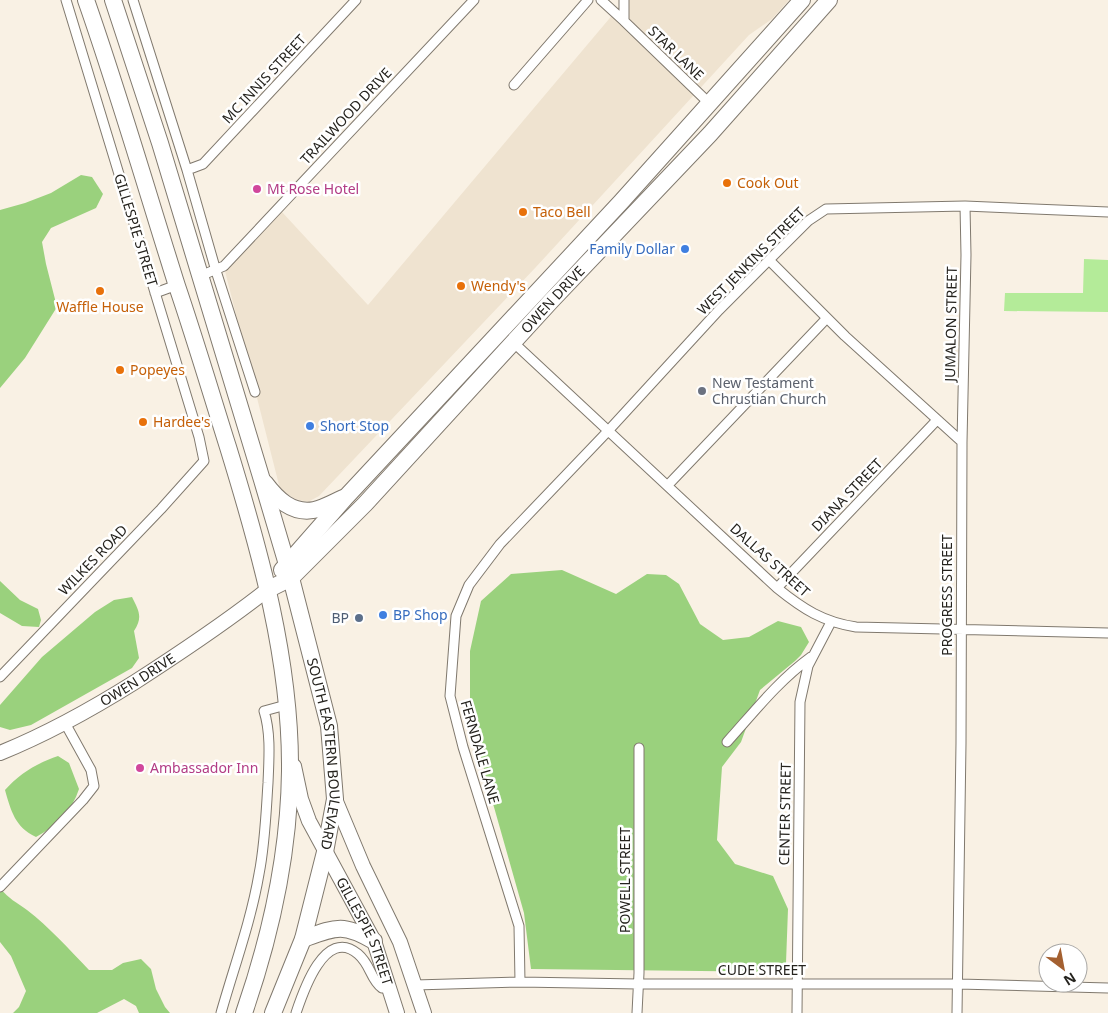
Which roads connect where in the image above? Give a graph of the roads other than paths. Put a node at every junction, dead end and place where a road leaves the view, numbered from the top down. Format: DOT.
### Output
graph roads {
  1 [pos="66,0"];
  2 [pos="86,0"];
  3 [pos="113,0"];
  4 [pos="133,0"];
  5 [pos="356,0"];
  6 [pos="474,0"];
  7 [pos="588,0"];
  8 [pos="601,0"];
  9 [pos="624,0"];
  10 [pos="802,0"];
  11 [pos="829,0"];
  12 [pos="624,21"];
  13 [pos="732,78"];
  14 [pos="514,85"];
  15 [pos="710,104"];
  16 [pos="187,170"];
  17 [pos="654,192"];
  18 [pos="965,206"];
  19 [pos="1108,212"];
  20 [pos="598,226"];
  21 [pos="769,260"];
  22 [pos="216,271"];
  23 [pos="200,276"];
  24 [pos="177,285"];
  25 [pos="155,293"];
  26 [pos="827,318"];
  27 [pos="514,343"];
  28 [pos="254,392"];
  29 [pos="937,420"];
  30 [pos="608,431"];
  31 [pos="962,442"];
  32 [pos="204,461"];
  33 [pos="262,480"];
  34 [pos="668,485"];
  35 [pos="346,497"];
  36 [pos="288,571"];
  37 [pos="777,588"];
  38 [pos="267,590"];
  39 [pos="831,622"];
  40 [pos="960,629"];
  41 [pos="1108,633"];
  42 [pos="812,656"];
  43 [pos="0,676"];
  44 [pos="286,705"];
  45 [pos="65,723"];
  46 [pos="289,740"];
  47 [pos="727,742"];
  48 [pos="639,748"];
  49 [pos="0,753"];
  50 [pos="335,799"];
  51 [pos="326,852"];
  52 [pos="0,887"];
  53 [pos="303,939"];
  54 [pos="374,941"];
  55 [pos="520,982"];
  56 [pos="638,984"];
  57 [pos="797,984"];
  58 [pos="958,984"];
  59 [pos="415,985"];
  60 [pos="390,987"];
  61 [pos="1108,988"];
  62 [pos="221,1013"];
  63 [pos="244,1013"];
  64 [pos="273,1013"];
  65 [pos="296,1013"];
  66 [pos="397,1013"];
  67 [pos="424,1013"];
  68 [pos="638,1013"];
  69 [pos="797,1013"];
  70 [pos="957,1013"];
  1 -- 25 [label="street, GILLESPIE STREET"];
  2 -- 24 [label="highway, GILLESPIE STREET"];
  3 -- 23 [label="highway"];
  4 -- 16 [label="street"];
  5 -- 16 [label="street, MC INNIS STREET"];
  6 -- 22 [label="street, TRAILWOOD DRIVE"];
  7 -- 14 [label="street"];
  8 -- 12 [label="street, STAR LANE"];
  9 -- 12 [label="street"];
  10 -- 13 [label="highway, OWEN DRIVE"];
  11 -- 17 [label="highway, OWEN DRIVE"];
  12 -- 15 [label="street, STAR LANE"];
  13 -- 15 [label="highway, OWEN DRIVE"];
  13 -- 17 [label="highway"];
  15 -- 20 [label="highway, OWEN DRIVE"];
  16 -- 22 [label="street"];
  17 -- 27 [label="highway, OWEN DRIVE"];
  18 -- 19 [label="street, WEST JENKINS STREET"];
  18 -- 21 [label="street, WEST JENKINS STREET"];
  18 -- 31 [label="street, JUMALON STREET"];
  20 -- 27 [label="highway"];
  20 -- 35 [label="highway, OWEN DRIVE"];
  21 -- 26 [label="street"];
  21 -- 30 [label="street, WEST JENKINS STREET"];
  22 -- 23 [label="street"];
  22 -- 28 [label="street"];
  23 -- 33 [label="highway"];
  24 -- 25 [label="street"];
  24 -- 38 [label="highway, GILLESPIE STREET"];
  25 -- 32 [label="street, GILLESPIE STREET"];
  26 -- 29 [label="street"];
  26 -- 34 [label="street"];
  27 -- 30 [label="street, DALLAS STREET"];
  27 -- 36 [label="highway, OWEN DRIVE"];
  29 -- 31 [label="street"];
  29 -- 37 [label="street, DIANA STREET"];
  30 -- 34 [label="street, DALLAS STREET"];
  30 -- 55 [label="street, FERNDALE LANE"];
  31 -- 40 [label="street, PROGRESS STREET"];
  32 -- 43 [label="street, WILKES ROAD"];
  33 -- 35 [label="highway"];
  33 -- 36 [label="highway"];
  34 -- 37 [label="street, DALLAS STREET"];
  35 -- 36 [label="highway, OWEN DRIVE"];
  36 -- 38 [label="highway, OWEN DRIVE"];
  36 -- 50 [label="highway, SOUTH EASTERN BOULEVARD"];
  37 -- 39 [label="street, DALLAS STREET"];
  38 -- 44 [label="highway, SOUTH EASTERN BOULEVARD"];
  38 -- 45 [label="main road, OWEN DRIVE"];
  39 -- 40 [label="street, DALLAS STREET"];
  39 -- 42 [label="street, CENTER STREET"];
  40 -- 41 [label="street, DALLAS STREET"];
  40 -- 58 [label="street, PROGRESS STREET"];
  42 -- 47 [label="street"];
  42 -- 57 [label="street, CENTER STREET"];
  44 -- 46 [label="highway, SOUTH EASTERN BOULEVARD"];
  44 -- 62 [label="street, SOUTH EASTERN BOULEVARD"];
  45 -- 49 [label="main road, OWEN DRIVE"];
  45 -- 52 [label="street"];
  46 -- 51 [label="main road, GILLESPIE STREET"];
  46 -- 63 [label="highway, SOUTH EASTERN BOULEVARD"];
  48 -- 56 [label="street, POWELL STREET"];
  50 -- 51 [label="highway, SOUTH EASTERN BOULEVARD"];
  50 -- 59 [label="main road, GILLESPIE STREET"];
  51 -- 53 [label="highway, SOUTH EASTERN BOULEVARD"];
  51 -- 54 [label="main road, GILLESPIE STREET"];
  53 -- 54 [label="highway"];
  53 -- 64 [label="highway, SOUTH EASTERN BOULEVARD"];
  54 -- 60 [label="main road, GILLESPIE STREET"];
  55 -- 56 [label="street, CUDE STREET"];
  55 -- 59 [label="street, CUDE STREET"];
  56 -- 57 [label="street, CUDE STREET"];
  56 -- 68 [label="street, POWELL STREET"];
  57 -- 58 [label="street, CUDE STREET"];
  57 -- 69 [label="street, CENTER STREET"];
  58 -- 61 [label="street, CUDE STREET"];
  58 -- 70 [label="street, PROGRESS STREET"];
  59 -- 67 [label="main road, GILLESPIE STREET"];
  60 -- 65 [label="street"];
  60 -- 66 [label="main road, GILLESPIE STREET"];
}
